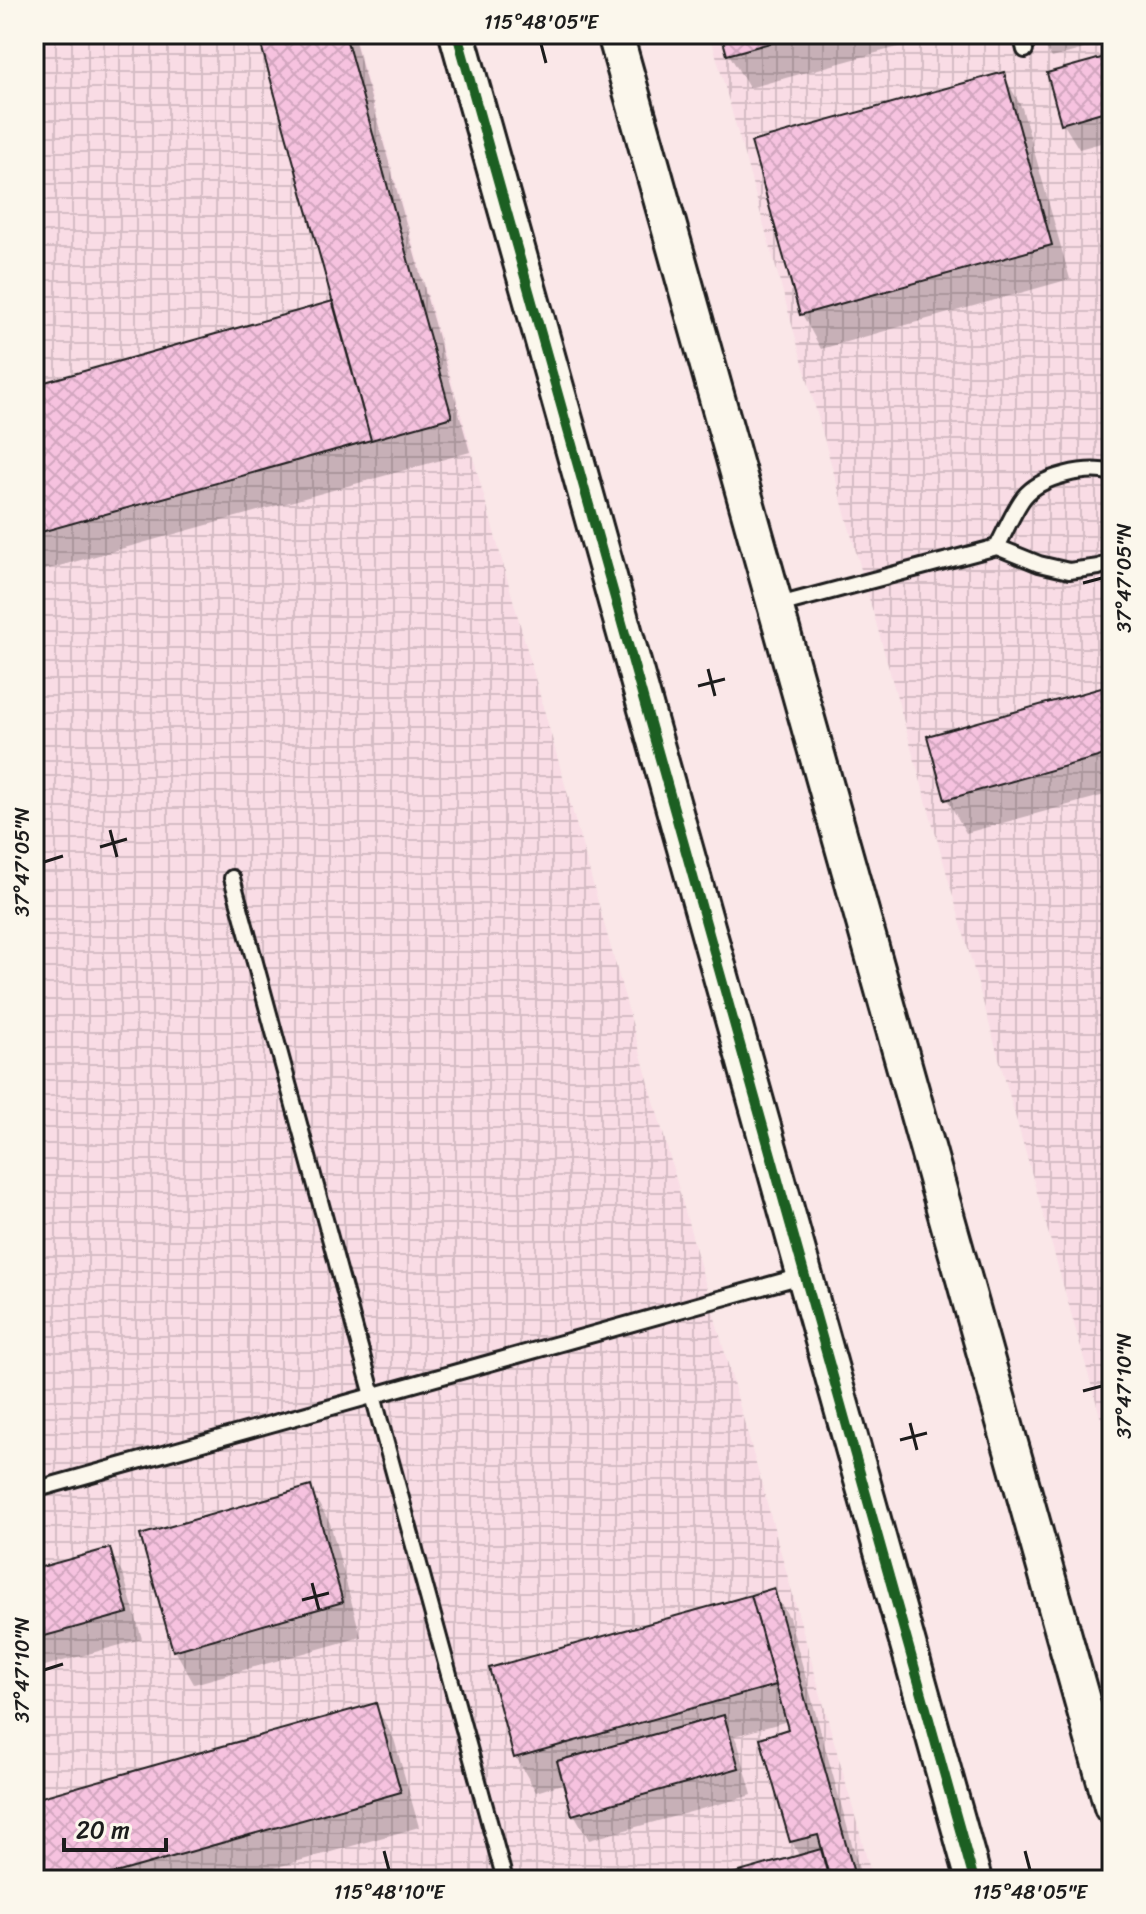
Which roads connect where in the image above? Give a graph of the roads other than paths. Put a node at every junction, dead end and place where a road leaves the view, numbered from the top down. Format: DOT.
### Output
graph roads {
  1 [pos="457,34"];
  2 [pos="615,34"];
  3 [pos="1021,34"];
  4 [pos="1025,50"];
  5 [pos="1112,473"];
  6 [pos="997,547"];
  7 [pos="1112,561"];
  8 [pos="775,606"];
  9 [pos="232,878"];
  10 [pos="805,1275"];
  11 [pos="373,1396"];
  12 [pos="34,1490"];
  13 [pos="1112,1807"];
  14 [pos="505,1880"];
  15 [pos="974,1880"];
  1 -- 10 [label="street"];
  2 -- 8 [label="street"];
  3 -- 4 [label="lane"];
  5 -- 6 [label="lane"];
  6 -- 7 [label="lane"];
  6 -- 8 [label="lane"];
  8 -- 13 [label="street"];
  9 -- 11 [label="lane"];
  10 -- 11 [label="lane"];
  10 -- 15 [label="street"];
  11 -- 12 [label="lane"];
  11 -- 14 [label="lane"];
}
